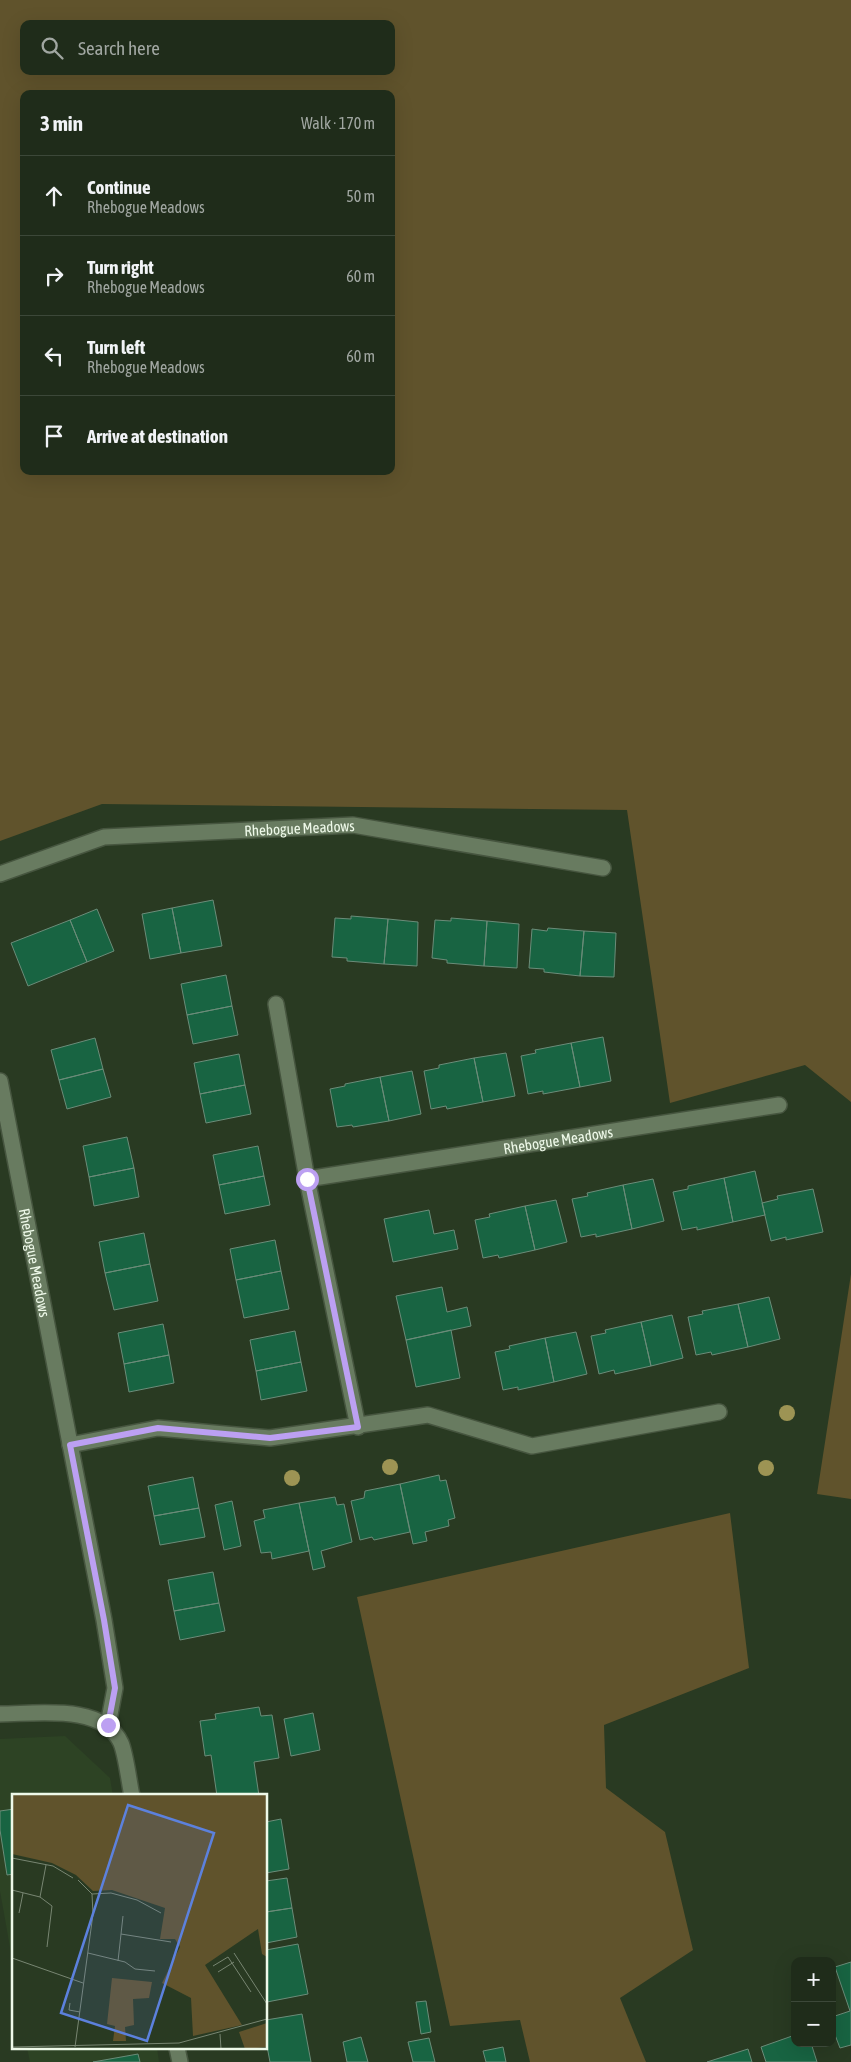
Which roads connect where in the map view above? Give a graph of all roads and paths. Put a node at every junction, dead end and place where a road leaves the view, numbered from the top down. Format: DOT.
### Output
graph roads {
  1 [pos="603,868"];
  2 [pos="0,874"];
  3 [pos="276,1004"];
  4 [pos="0,1081"];
  5 [pos="779,1105"];
  6 [pos="307,1179"];
  7 [pos="720,1412"];
  8 [pos="358,1427"];
  9 [pos="70,1445"];
  10 [pos="0,1714"];
  11 [pos="108,1725"];
  12 [pos="132,1794"];
  1 -- 2 [label="street, Rhebogue Meadows"];
  3 -- 6 [label="street"];
  4 -- 9 [label="street, Rhebogue Meadows"];
  5 -- 6 [label="street, Rhebogue Meadows"];
  6 -- 8 [label="street"];
  7 -- 8 [label="street"];
  8 -- 9 [label="street"];
  9 -- 11 [label="street, Rhebogue Meadows"];
  10 -- 11 [label="street"];
  11 -- 12 [label="street"];
}
